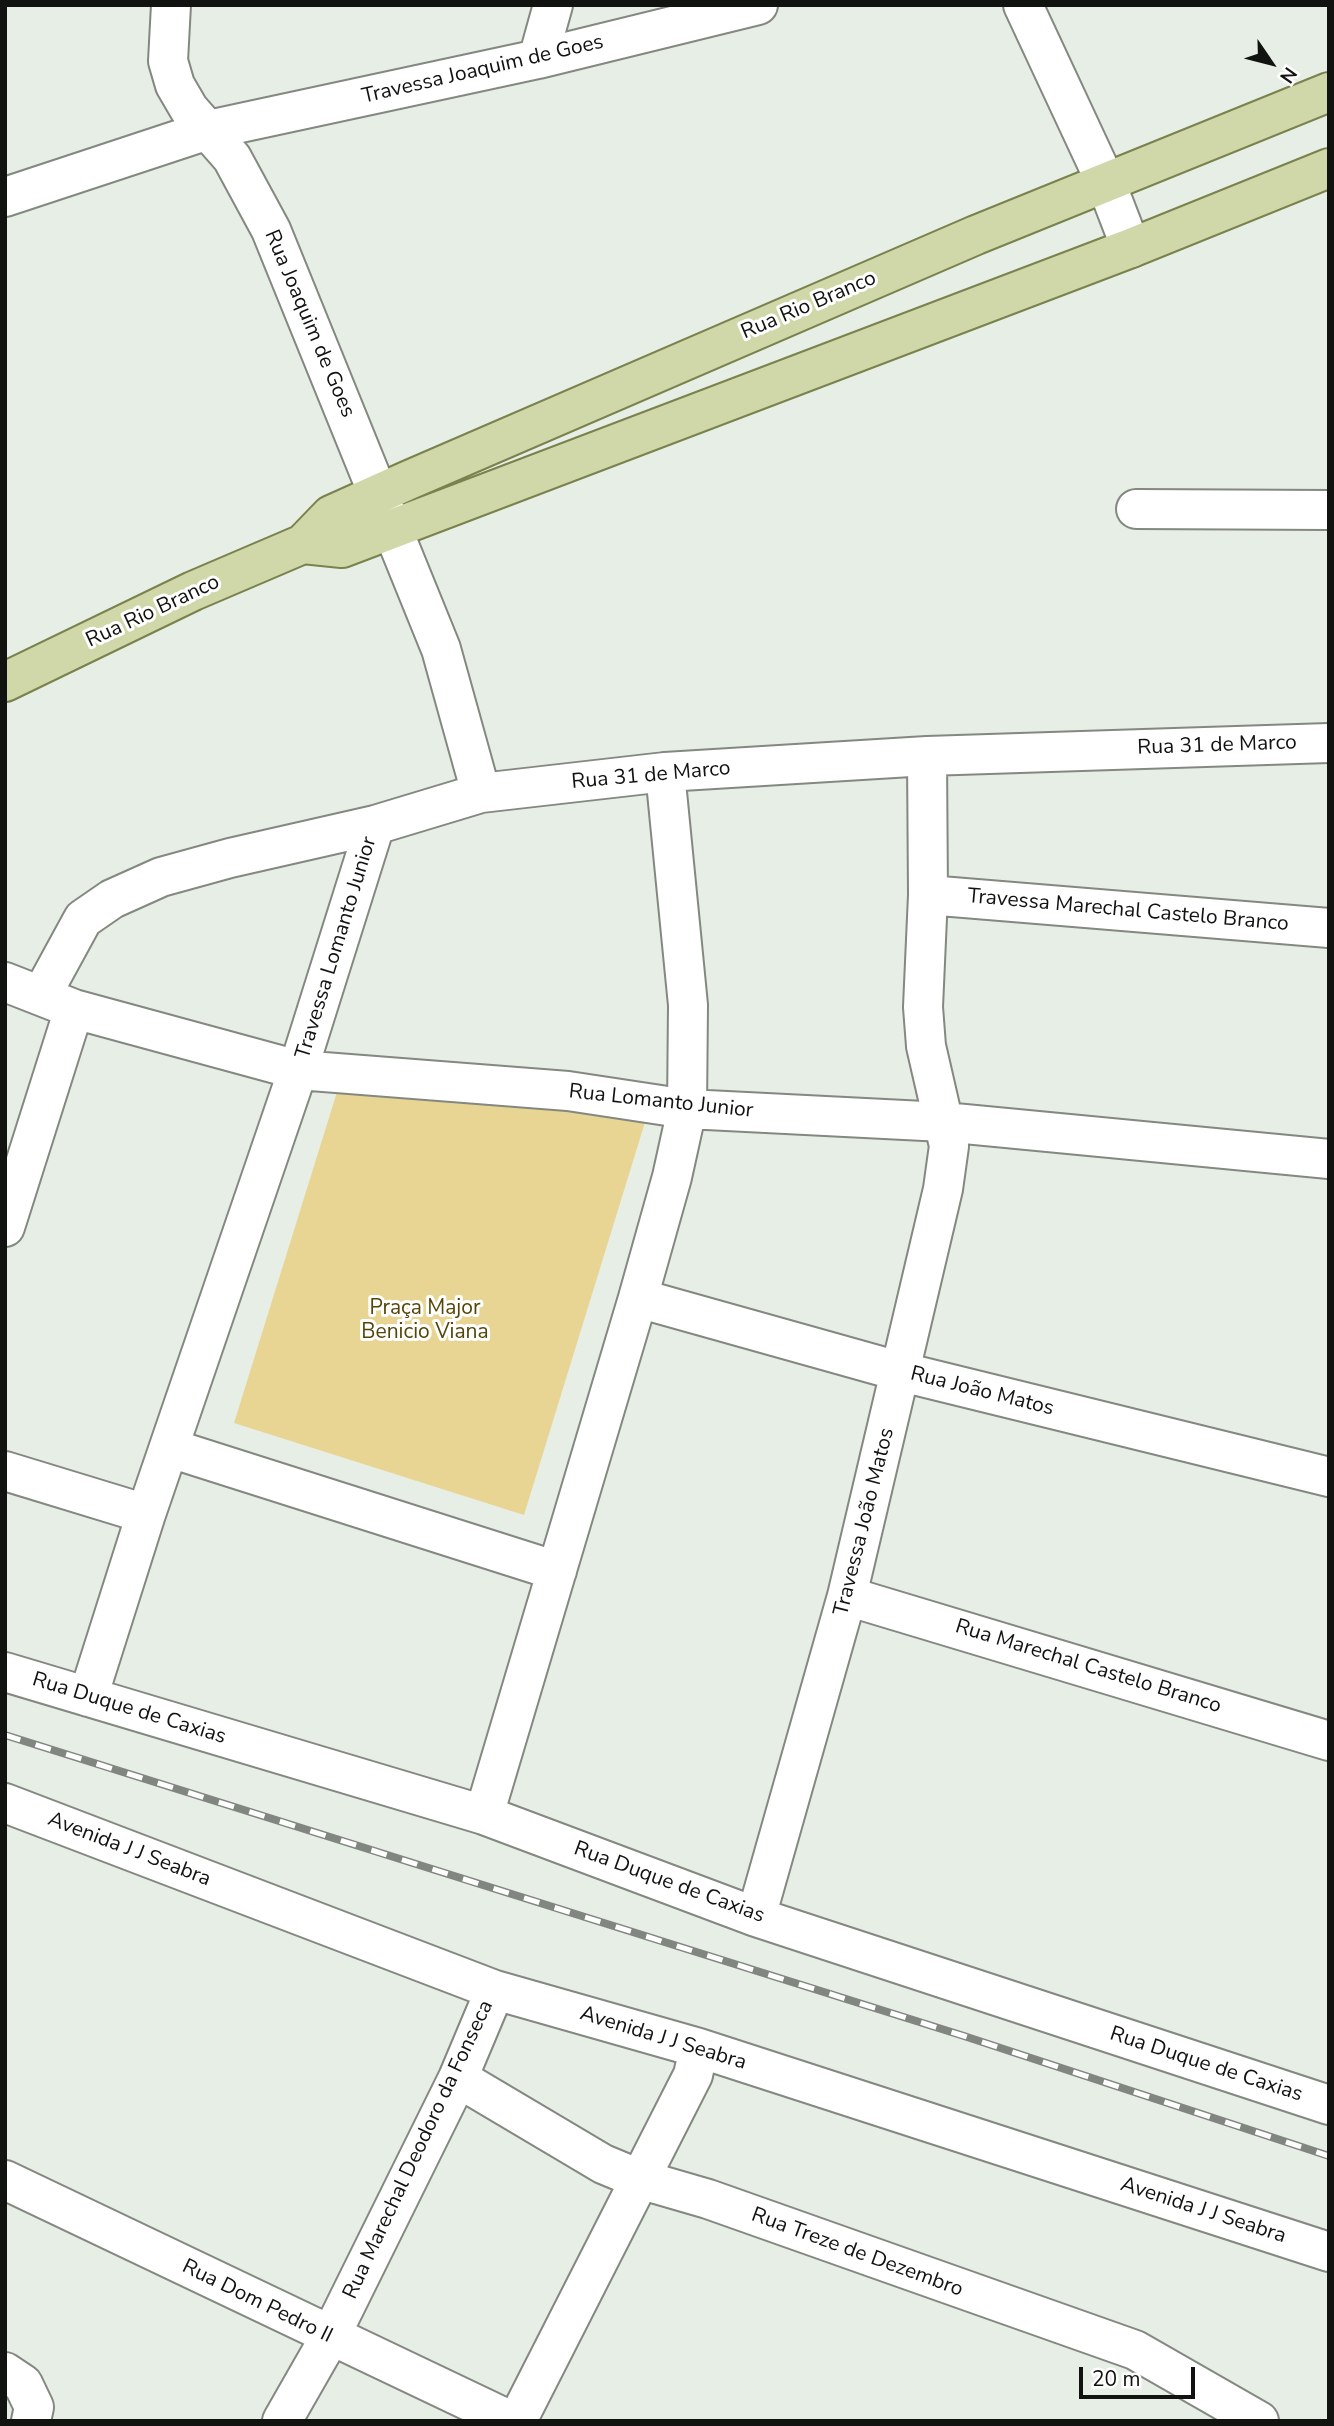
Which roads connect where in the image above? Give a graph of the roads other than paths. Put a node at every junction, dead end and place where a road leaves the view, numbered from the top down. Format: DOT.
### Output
graph roads {
  1 [pos="171,5"];
  2 [pos="553,5"];
  3 [pos="758,5"];
  4 [pos="1023,5"];
  5 [pos="538,59"];
  6 [pos="1329,92"];
  7 [pos="208,130"];
  8 [pos="1329,168"];
  9 [pos="1105,183"];
  10 [pos="5,197"];
  11 [pos="1131,248"];
  12 [pos="1136,509"];
  13 [pos="1329,510"];
  14 [pos="386,511"];
  15 [pos="5,682"];
  16 [pos="1329,743"];
  17 [pos="927,756"];
  18 [pos="665,772"];
  19 [pos="481,793"];
  20 [pos="375,825"];
  21 [pos="928,895"];
  22 [pos="1329,928"];
  23 [pos="5,982"];
  24 [pos="58,1002"];
  25 [pos="298,1070"];
  26 [pos="687,1109"];
  27 [pos="944,1122"];
  28 [pos="1329,1159"];
  29 [pos="5,1227"];
  30 [pos="638,1298"];
  31 [pos="902,1372"];
  32 [pos="170,1448"];
  33 [pos="5,1471"];
  34 [pos="1329,1477"];
  35 [pos="146,1514"];
  36 [pos="557,1571"];
  37 [pos="847,1596"];
  38 [pos="5,1672"];
  39 [pos="88,1697"];
  40 [pos="1329,1741"];
  41 [pos="5,1803"];
  42 [pos="484,1815"];
  43 [pos="757,1917"];
  44 [pos="495,1990"];
  45 [pos="699,2048"];
  46 [pos="458,2078"];
  47 [pos="1329,2105"];
  48 [pos="639,2179"];
  49 [pos="5,2180"];
  50 [pos="1329,2252"];
  51 [pos="330,2337"];
  52 [pos="5,2372"];
  53 [pos="31,2421"];
  54 [pos="282,2421"];
  55 [pos="511,2421"];
  56 [pos="517,2421"];
  57 [pos="1259,2421"];
  1 -- 7 [label="street, Rua Joaquim de Goes"];
  2 -- 5 [label="street"];
  3 -- 5 [label="street, Travessa Joaquim de Goes"];
  4 -- 9 [label="street"];
  5 -- 7 [label="street, Travessa Joaquim de Goes"];
  6 -- 9 [label="main road, Rua Rio Branco"];
  7 -- 10 [label="street, Travessa Joaquim de Goes"];
  7 -- 14 [label="street, Rua Joaquim de Goes"];
  8 -- 11 [label="main road, Rua Rio Branco"];
  9 -- 11 [label="street"];
  9 -- 14 [label="main road, Rua Rio Branco"];
  11 -- 14 [label="main road, Rua Rio Branco"];
  12 -- 13 [label="street"];
  14 -- 15 [label="main road, Rua Rio Branco"];
  14 -- 19 [label="street, Rua Joaquim de Goes"];
  16 -- 17 [label="street, Rua 31 de Marco"];
  17 -- 18 [label="street, Rua 31 de Marco"];
  17 -- 21 [label="street, Travessa João Matos"];
  18 -- 19 [label="street, Rua 31 de Marco"];
  18 -- 26 [label="street"];
  19 -- 20 [label="street, Rua 31 de Marco"];
  20 -- 24 [label="street, Rua 31 de Marco"];
  20 -- 25 [label="street, Travessa Lomanto Junior"];
  21 -- 22 [label="street, Travessa Marechal Castelo Branco"];
  21 -- 27 [label="street, Travessa João Matos"];
  23 -- 24 [label="street, Rua Lomanto Junior"];
  24 -- 25 [label="street, Rua Lomanto Junior"];
  24 -- 29 [label="street, Rua 31 de Marco"];
  25 -- 26 [label="street, Rua Lomanto Junior"];
  25 -- 32 [label="street"];
  26 -- 27 [label="street, Rua Lomanto Junior"];
  26 -- 30 [label="street"];
  27 -- 28 [label="street, Rua Lomanto Junior"];
  27 -- 31 [label="street, Travessa João Matos"];
  30 -- 31 [label="street, Rua João Matos"];
  30 -- 36 [label="street"];
  31 -- 34 [label="street, Rua João Matos"];
  31 -- 37 [label="street, Travessa João Matos"];
  32 -- 35 [label="street"];
  32 -- 36 [label="street"];
  33 -- 35 [label="street"];
  35 -- 39 [label="street"];
  36 -- 42 [label="street"];
  37 -- 40 [label="street, Rua Marechal Castelo Branco"];
  37 -- 43 [label="street, Travessa João Matos"];
  38 -- 39 [label="street, Rua Duque de Caxias"];
  39 -- 42 [label="street, Rua Duque de Caxias"];
  41 -- 44 [label="street, Avenida J J Seabra"];
  42 -- 43 [label="street, Rua Duque de Caxias"];
  43 -- 47 [label="street, Rua Duque de Caxias"];
  44 -- 45 [label="street, Avenida J J Seabra"];
  44 -- 46 [label="street, Rua Marechal Deodoro da Fonseca"];
  45 -- 48 [label="street"];
  45 -- 50 [label="street, Avenida J J Seabra"];
  46 -- 48 [label="street, Rua Treze de Dezembro"];
  46 -- 51 [label="street, Rua Marechal Deodoro da Fonseca"];
  48 -- 56 [label="street"];
  48 -- 57 [label="street, Rua Treze de Dezembro"];
  49 -- 51 [label="street, Rua Dom Pedro II"];
  51 -- 54 [label="street, Rua Marechal Deodoro da Fonseca"];
  51 -- 55 [label="street, Rua Dom Pedro II"];
  52 -- 53 [label="street"];
}
